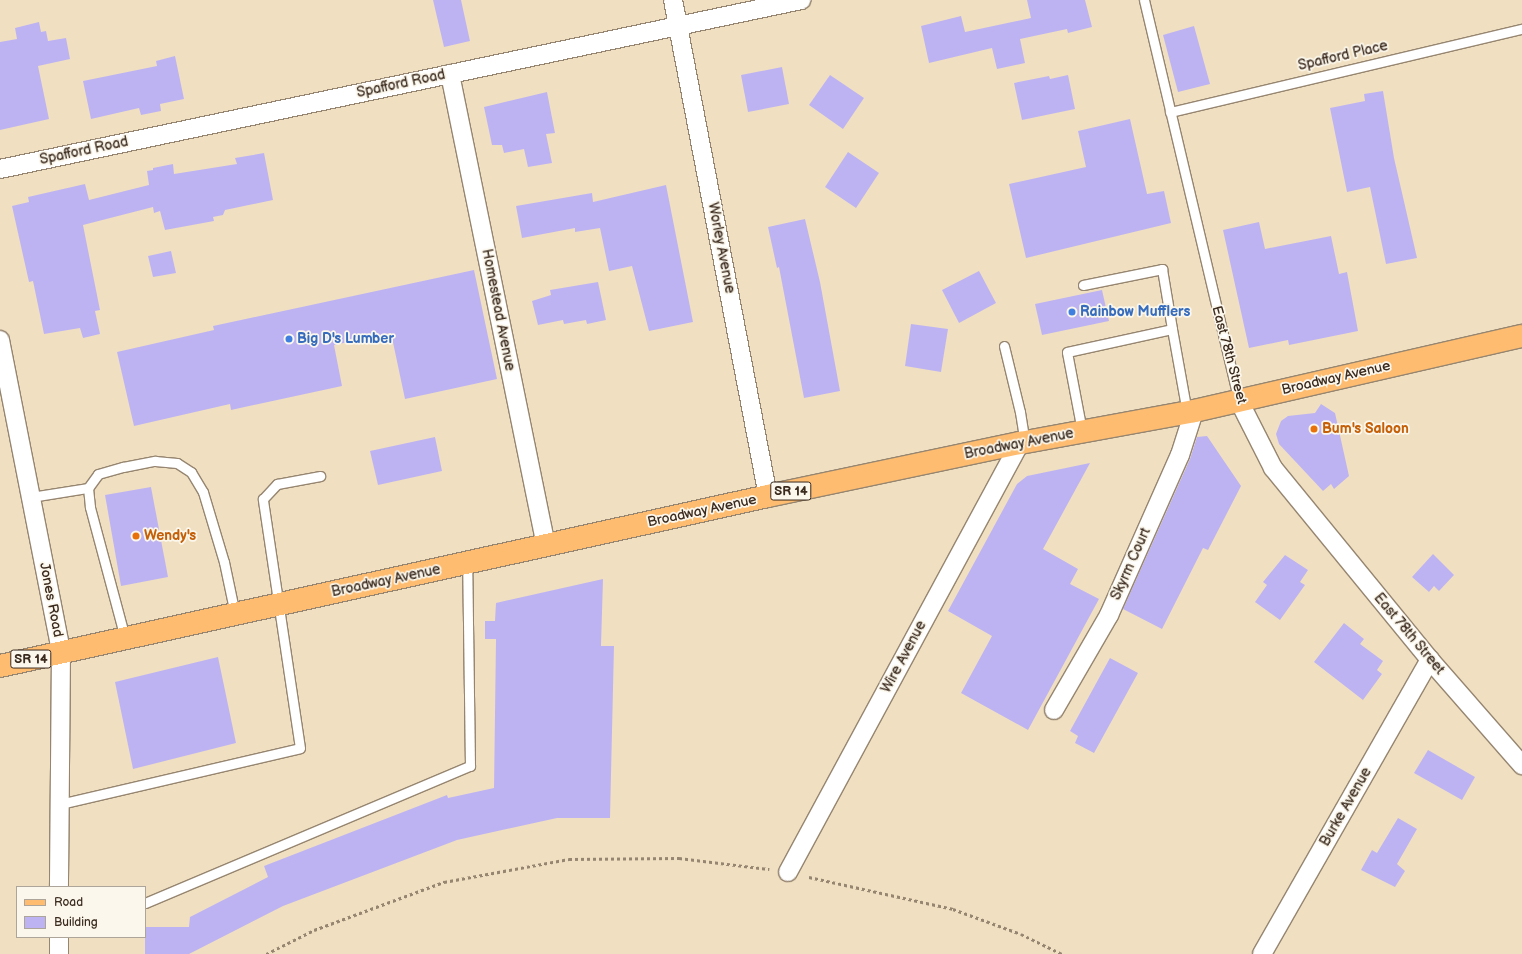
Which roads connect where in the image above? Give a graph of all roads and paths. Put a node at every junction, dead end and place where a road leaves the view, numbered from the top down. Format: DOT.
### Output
graph roads {
  1 [pos="673,0"];
  2 [pos="801,0"];
  3 [pos="1144,0"];
  4 [pos="679,26"];
  5 [pos="1522,28"];
  6 [pos="450,74"];
  7 [pos="1170,112"];
  8 [pos="0,169"];
  9 [pos="1083,285"];
  10 [pos="1172,329"];
  11 [pos="1522,336"];
  12 [pos="0,340"];
  13 [pos="1004,346"];
  14 [pos="1238,399"];
  15 [pos="1191,412"];
  16 [pos="1082,431"];
  17 [pos="1022,442"];
  18 [pos="320,476"];
  19 [pos="88,488"];
  20 [pos="768,496"];
  21 [pos="31,497"];
  22 [pos="546,546"];
  23 [pos="468,563"];
  24 [pos="280,604"];
  25 [pos="235,614"];
  26 [pos="125,638"];
  27 [pos="61,652"];
  28 [pos="1430,660"];
  29 [pos="0,666"];
  30 [pos="1054,710"];
  31 [pos="1522,765"];
  32 [pos="60,804"];
  33 [pos="788,872"];
  34 [pos="60,886"];
  35 [pos="146,903"];
  36 [pos="59,938"];
  37 [pos="59,954"];
  38 [pos="266,954"];
  39 [pos="1062,954"];
  40 [pos="1262,954"];
  1 -- 4 [label="street, Worley Avenue"];
  2 -- 4 [label="street, Spafford Road"];
  3 -- 7 [label="lane, East 78th Street"];
  4 -- 6 [label="street, Spafford Road"];
  4 -- 20 [label="street, Worley Avenue"];
  5 -- 7 [label="lane, Spafford Place"];
  6 -- 8 [label="street, Spafford Road"];
  6 -- 22 [label="street, Homestead Avenue"];
  7 -- 14 [label="lane, East 78th Street"];
  9 -- 10 [label="lane"];
  10 -- 15 [label="lane"];
  10 -- 16 [label="lane"];
  11 -- 14 [label="main road, Broadway Avenue / SR 14"];
  12 -- 21 [label="street, Jones Road"];
  13 -- 17 [label="lane"];
  14 -- 15 [label="main road, Broadway Avenue / SR 14"];
  14 -- 28 [label="street, East 78th Street"];
  15 -- 16 [label="main road, Broadway Avenue / SR 14"];
  15 -- 30 [label="street, Skyrm Court"];
  16 -- 17 [label="main road, Broadway Avenue / SR 14"];
  17 -- 20 [label="main road, Broadway Avenue / SR 14"];
  17 -- 33 [label="street, Wire Avenue"];
  18 -- 24 [label="lane"];
  19 -- 21 [label="lane"];
  19 -- 25 [label="lane"];
  19 -- 26 [label="lane"];
  20 -- 22 [label="main road, Broadway Avenue / SR 14"];
  21 -- 27 [label="street, Jones Road"];
  22 -- 23 [label="main road, Broadway Avenue / SR 14"];
  23 -- 24 [label="main road, Broadway Avenue / SR 14"];
  23 -- 35 [label="lane"];
  24 -- 25 [label="main road, Broadway Avenue / SR 14"];
  24 -- 32 [label="lane"];
  25 -- 26 [label="main road, Broadway Avenue / SR 14"];
  26 -- 27 [label="main road, Broadway Avenue / SR 14"];
  27 -- 29 [label="main road, Broadway Avenue / SR 14"];
  27 -- 32 [label="street, Jones Road"];
  28 -- 31 [label="street, East 78th Street"];
  28 -- 40 [label="street, Burke Avenue"];
  32 -- 34 [label="street, Jones Road"];
  33 -- 38 [label="path"];
  33 -- 39 [label="path"];
  36 -- 37 [label="street"];
}
